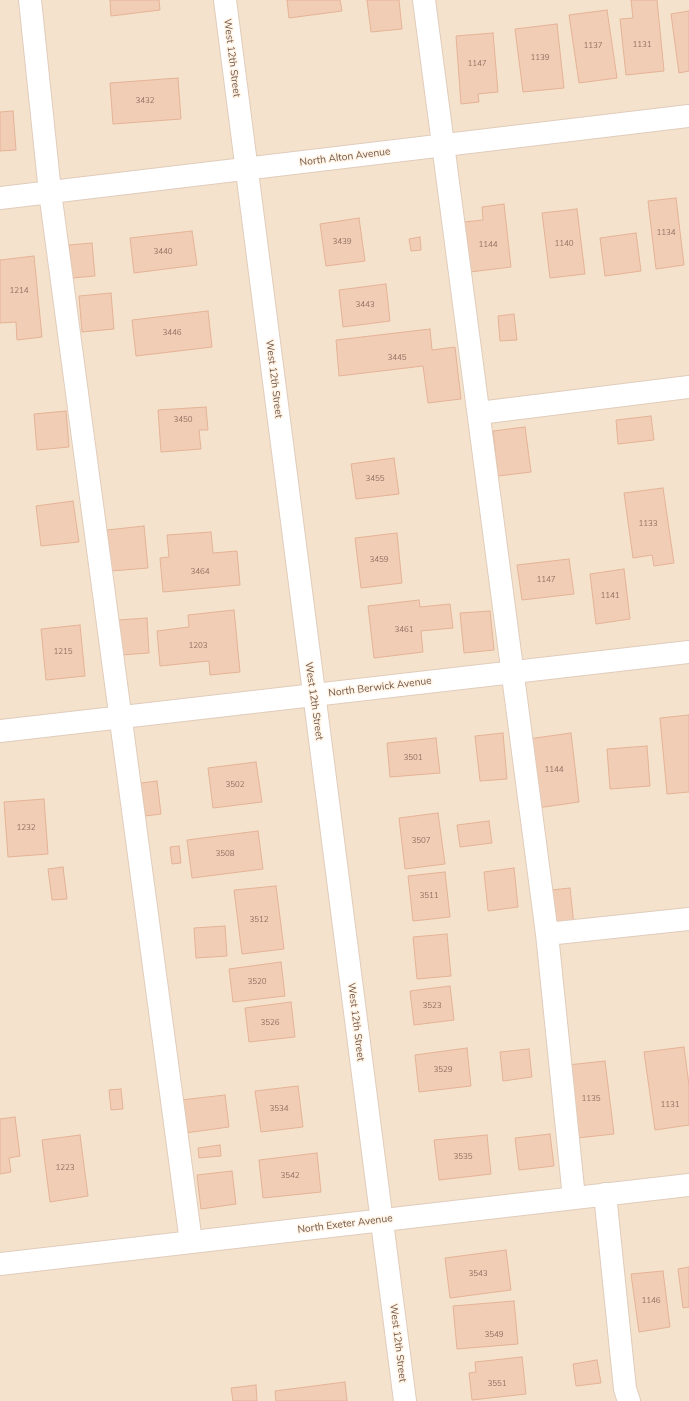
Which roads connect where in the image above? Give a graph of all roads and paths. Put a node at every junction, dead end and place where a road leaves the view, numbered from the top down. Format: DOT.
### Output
graph roads {
  1 [pos="30,0"];
  2 [pos="225,0"];
  3 [pos="424,0"];
  4 [pos="689,116"];
  5 [pos="443,145"];
  6 [pos="247,169"];
  7 [pos="50,192"];
  8 [pos="0,198"];
  9 [pos="689,387"];
  10 [pos="478,413"];
  11 [pos="689,652"];
  12 [pos="513,672"];
  13 [pos="313,695"];
  14 [pos="120,717"];
  15 [pos="0,731"];
  16 [pos="689,919"];
  17 [pos="546,934"];
  18 [pos="689,1184"];
  19 [pos="605,1194"];
  20 [pos="574,1198"];
  21 [pos="382,1220"];
  22 [pos="191,1242"];
  23 [pos="0,1264"];
  24 [pos="405,1401"];
  25 [pos="629,1401"];
  1 -- 7 [label="street"];
  2 -- 6 [label="street, West 12th Street"];
  3 -- 5 [label="street"];
  4 -- 5 [label="street, North Alton Avenue"];
  5 -- 6 [label="street, North Alton Avenue"];
  5 -- 10 [label="street"];
  6 -- 7 [label="street, North Alton Avenue"];
  6 -- 13 [label="street, West 12th Street"];
  7 -- 8 [label="street, North Alton Avenue"];
  7 -- 14 [label="street"];
  9 -- 10 [label="street"];
  10 -- 12 [label="street"];
  11 -- 12 [label="street, North Berwick Avenue"];
  12 -- 13 [label="street, North Berwick Avenue"];
  12 -- 17 [label="street"];
  13 -- 14 [label="street, North Berwick Avenue"];
  13 -- 21 [label="street, West 12th Street"];
  14 -- 15 [label="street, North Berwick Avenue"];
  14 -- 22 [label="street"];
  16 -- 17 [label="street"];
  17 -- 20 [label="street"];
  18 -- 19 [label="street, North Exeter Avenue"];
  19 -- 20 [label="street, North Exeter Avenue"];
  19 -- 25 [label="street"];
  20 -- 21 [label="street, North Exeter Avenue"];
  21 -- 22 [label="street, North Exeter Avenue"];
  21 -- 24 [label="street, West 12th Street"];
  22 -- 23 [label="street, North Exeter Avenue"];
}
